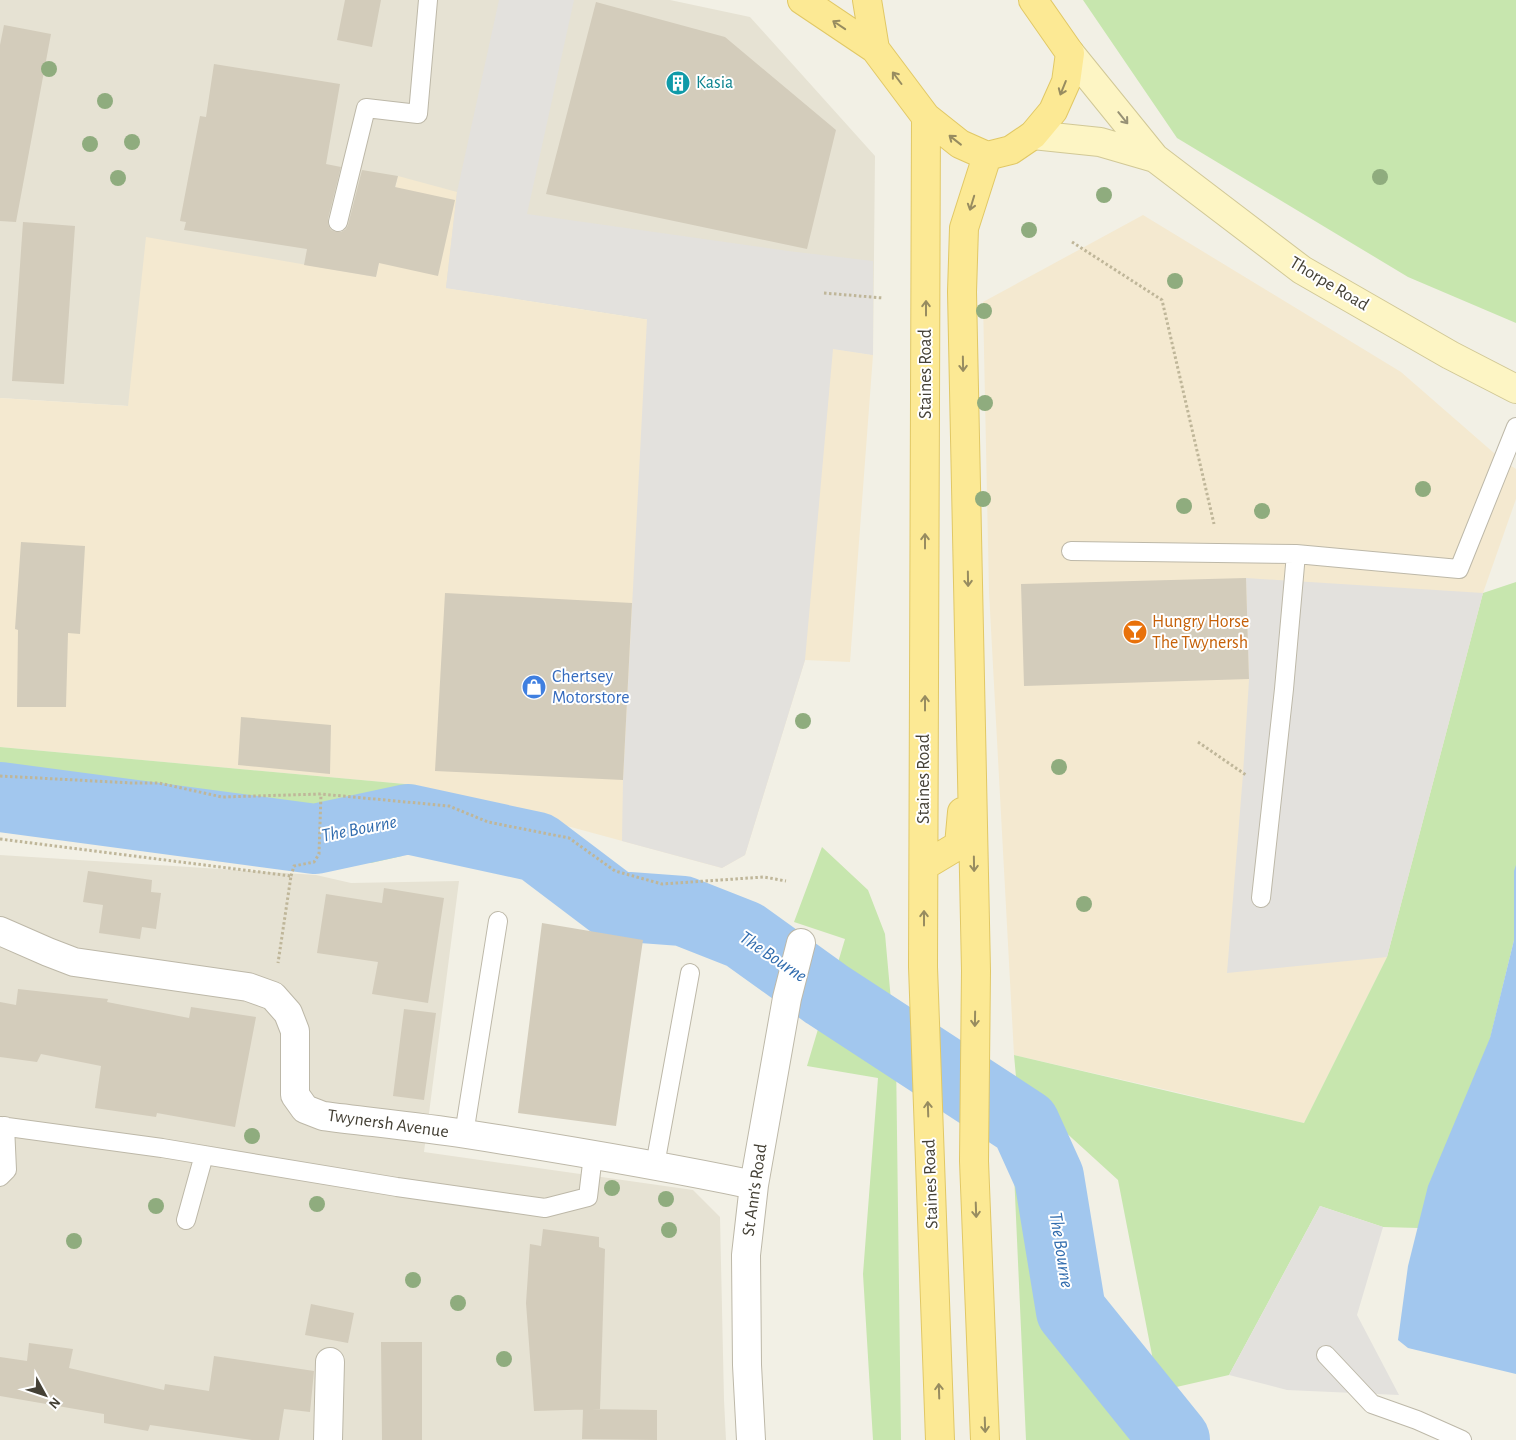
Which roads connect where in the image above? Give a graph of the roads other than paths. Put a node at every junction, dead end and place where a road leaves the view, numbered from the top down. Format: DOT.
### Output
graph roads {
  1 [pos="428,0"];
  2 [pos="802,0"];
  3 [pos="866,0"];
  4 [pos="1033,0"];
  5 [pos="875,49"];
  6 [pos="1070,53"];
  7 [pos="926,117"];
  8 [pos="1033,135"];
  9 [pos="986,156"];
  10 [pos="1155,158"];
  11 [pos="338,222"];
  12 [pos="1516,389"];
  13 [pos="1516,427"];
  14 [pos="1072,551"];
  15 [pos="1296,554"];
  16 [pos="971,726"];
  17 [pos="924,866"];
  18 [pos="1261,898"];
  19 [pos="498,921"];
  20 [pos="0,931"];
  21 [pos="801,943"];
  22 [pos="690,973"];
  23 [pos="2,1126"];
  24 [pos="464,1134"];
  25 [pos="204,1155"];
  26 [pos="593,1155"];
  27 [pos="655,1165"];
  28 [pos="0,1177"];
  29 [pos="754,1185"];
  30 [pos="186,1220"];
  31 [pos="1326,1355"];
  32 [pos="330,1362"];
  33 [pos="328,1440"];
  34 [pos="751,1440"];
  35 [pos="940,1440"];
  36 [pos="986,1440"];
  37 [pos="1462,1440"];
  1 -- 11 [label="lane"];
  5 -- 2 [label="main road, one-way"];
  3 -- 5 [label="main road"];
  4 -- 6 [label="main road"];
  7 -- 5 [label="main road, one-way"];
  6 -- 8 [label="main road, one-way"];
  6 -- 10 [label="main road, Thorpe Road, one-way"];
  9 -- 7 [label="main road, one-way"];
  17 -- 7 [label="main road, Staines Road, one-way"];
  8 -- 9 [label="main road"];
  8 -- 10 [label="main road, Thorpe Road"];
  9 -- 16 [label="main road, Staines Road, one-way"];
  10 -- 12 [label="main road, Thorpe Road"];
  13 -- 15 [label="lane"];
  14 -- 15 [label="lane"];
  15 -- 18 [label="lane"];
  16 -- 17 [label="main road"];
  16 -- 36 [label="main road, Staines Road, one-way"];
  35 -- 17 [label="main road, Staines Road, one-way"];
  19 -- 24 [label="lane"];
  20 -- 24 [label="street, Twynersh Avenue"];
  21 -- 29 [label="street, St Ann's Road"];
  22 -- 27 [label="lane"];
  23 -- 25 [label="lane"];
  23 -- 28 [label="lane"];
  24 -- 26 [label="street, Twynersh Avenue"];
  25 -- 26 [label="lane"];
  25 -- 30 [label="lane"];
  26 -- 27 [label="street, Twynersh Avenue"];
  27 -- 29 [label="street, Twynersh Avenue"];
  29 -- 34 [label="street, St Ann's Road"];
  31 -- 37 [label="lane"];
  32 -- 33 [label="street"];
}
